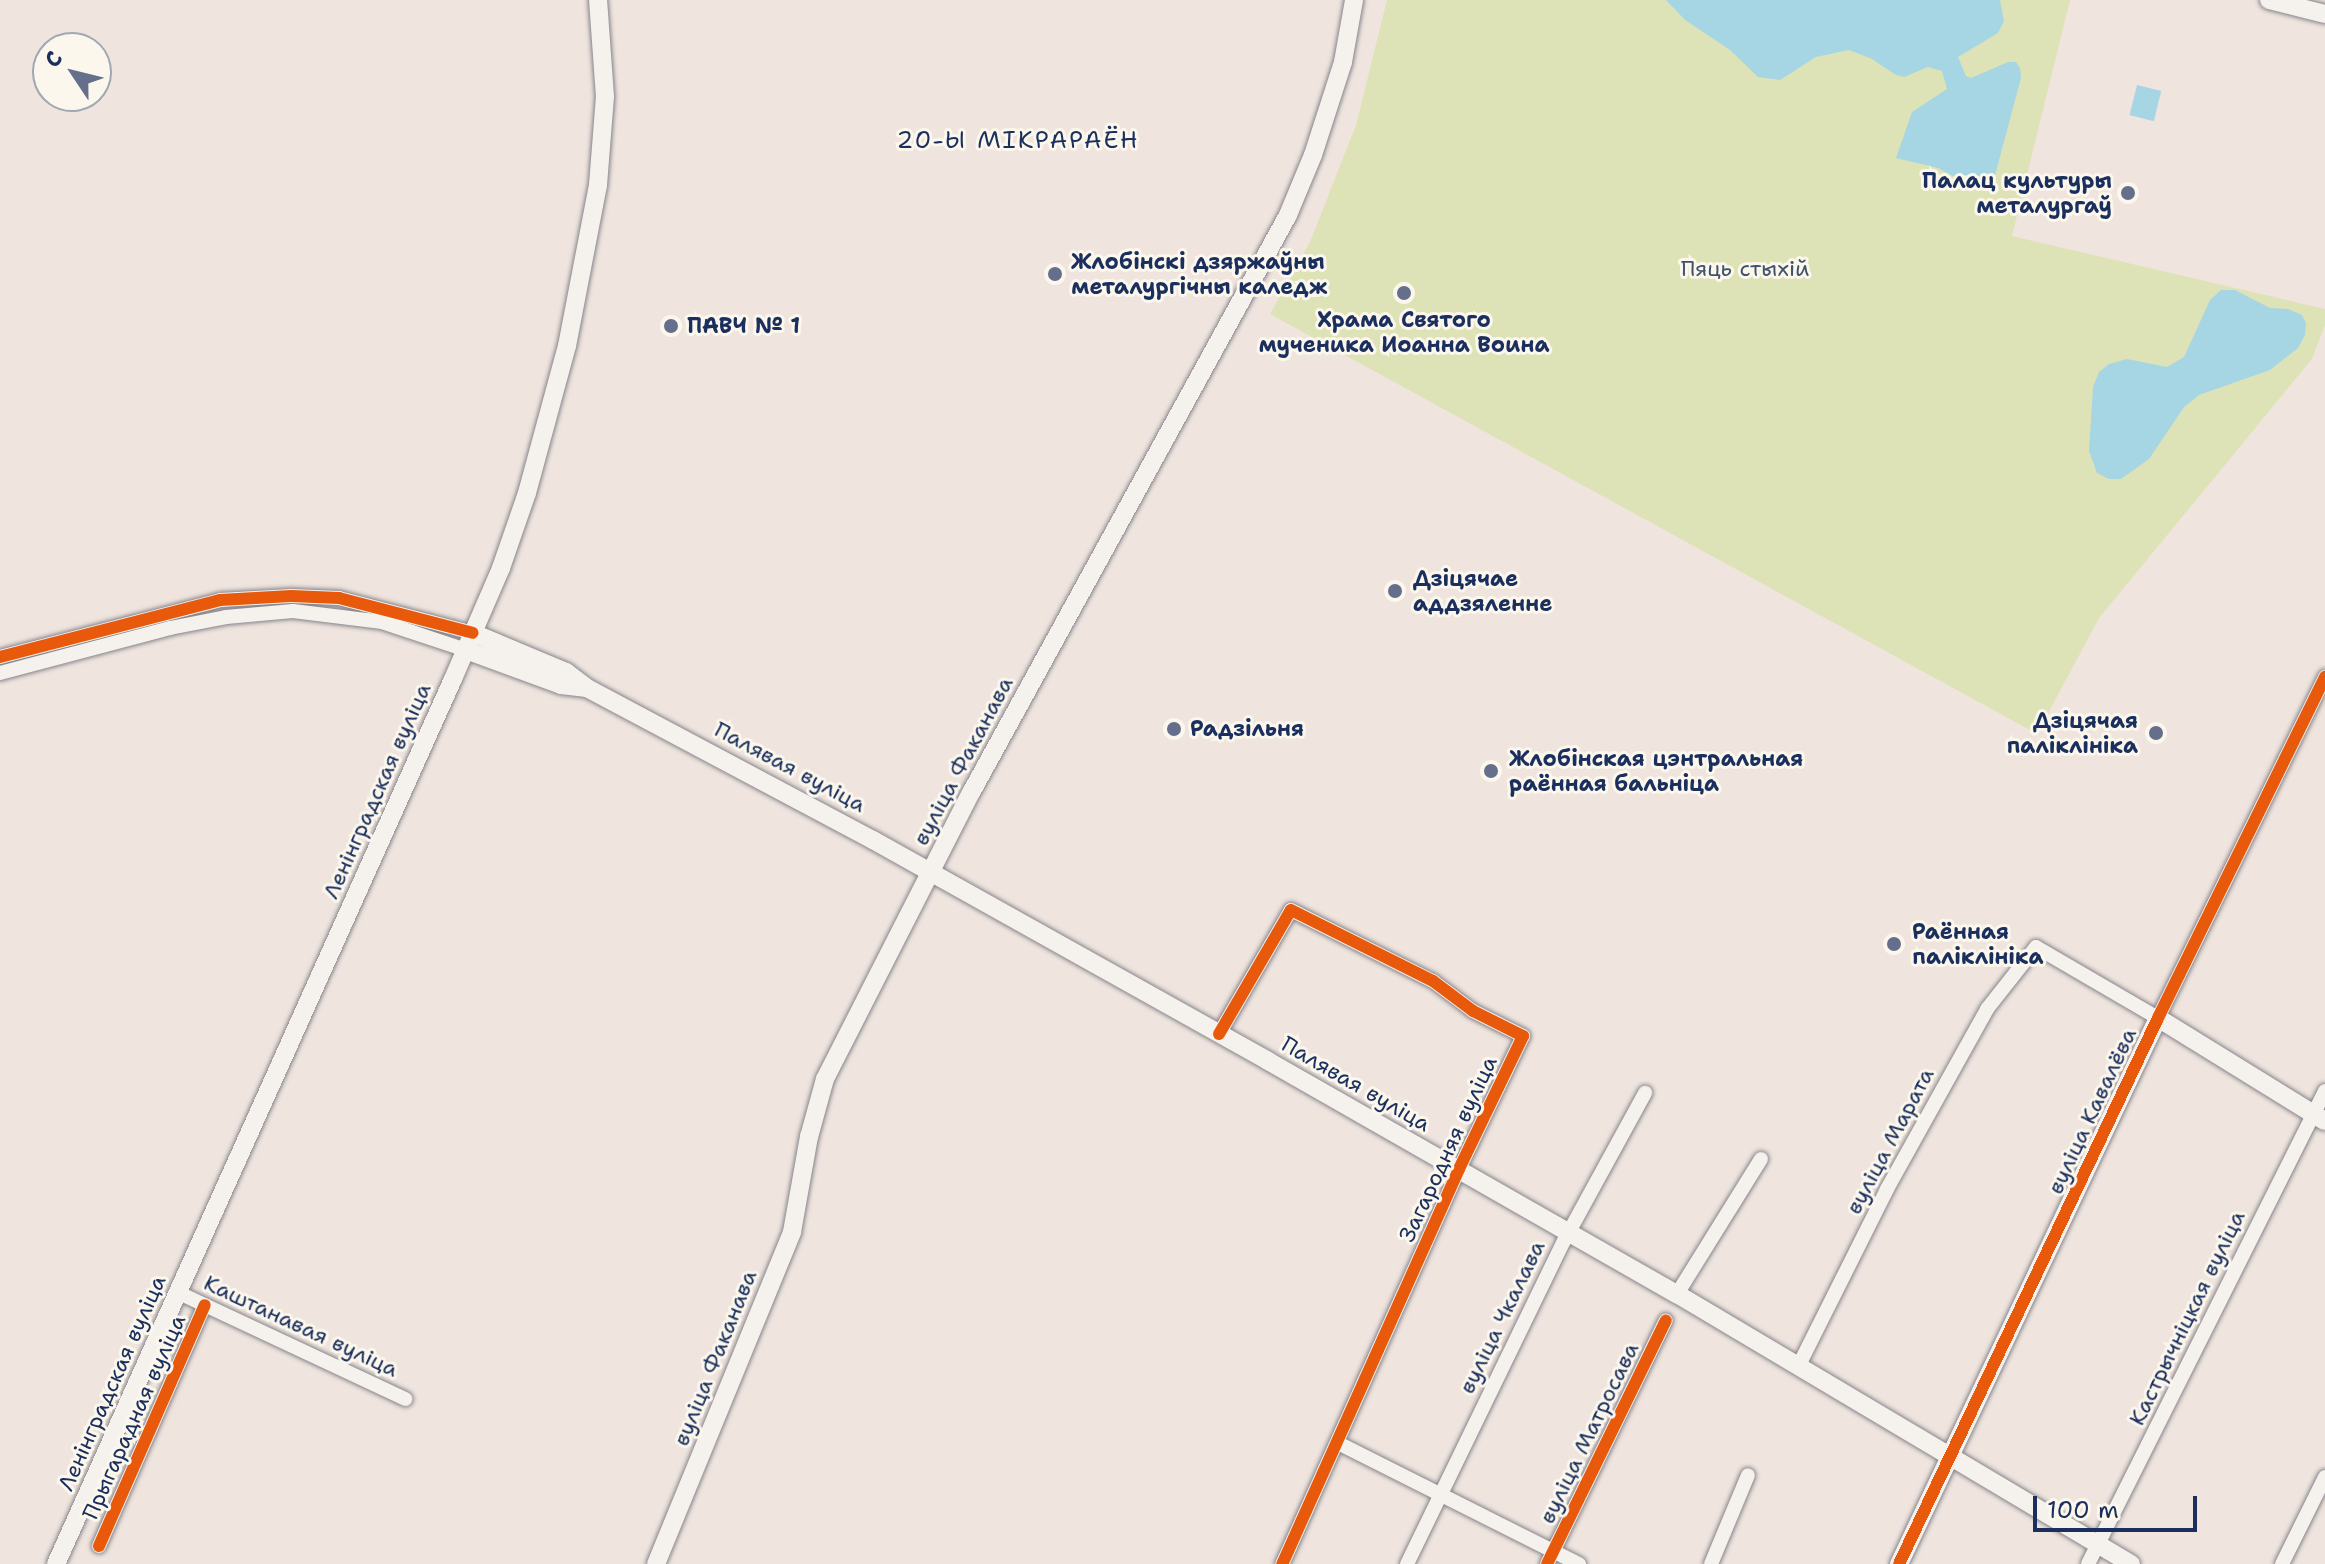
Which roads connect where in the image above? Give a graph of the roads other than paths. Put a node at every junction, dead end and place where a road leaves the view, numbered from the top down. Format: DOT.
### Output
graph roads {
  1 [pos="598,0"];
  2 [pos="1354,0"];
  3 [pos="2277,1"];
  4 [pos="2325,14"];
  5 [pos="470,641"];
  6 [pos="0,657"];
  7 [pos="0,673"];
  8 [pos="2325,677"];
  9 [pos="930,872"];
  10 [pos="2158,1018"];
  11 [pos="1219,1034"];
  12 [pos="2325,1091"];
  13 [pos="1645,1093"];
  14 [pos="2319,1118"];
  15 [pos="1761,1159"];
  16 [pos="1459,1169"];
  17 [pos="1569,1231"];
  18 [pos="179,1293"];
  19 [pos="1677,1294"];
  20 [pos="205,1305"];
  21 [pos="1666,1320"];
  22 [pos="1799,1365"];
  23 [pos="405,1399"];
  24 [pos="1338,1443"];
  25 [pos="1950,1455"];
  26 [pos="1748,1475"];
  27 [pos="2325,1477"];
  28 [pos="1441,1492"];
  29 [pos="2099,1545"];
  30 [pos="99,1546"];
  31 [pos="1554,1550"];
  32 [pos="56,1564"];
  33 [pos="656,1564"];
  34 [pos="1282,1564"];
  35 [pos="1407,1564"];
  36 [pos="1547,1564"];
  37 [pos="1579,1564"];
  38 [pos="1711,1564"];
  39 [pos="1899,1564"];
  40 [pos="2088,1564"];
  41 [pos="2131,1564"];
  42 [pos="2282,1564"];
  1 -- 5 [label="main road, Ленінградская вуліца"];
  2 -- 9 [label="main road, вуліца Факанава"];
  3 -- 4 [label="main road"];
  5 -- 6 [label="street"];
  5 -- 7 [label="street"];
  5 -- 9 [label="main road, Палявая вуліца"];
  5 -- 18 [label="main road, Ленінградская вуліца"];
  8 -- 10 [label="street, вуліца Кавалёва"];
  9 -- 11 [label="main road, Палявая вуліца"];
  9 -- 33 [label="main road, вуліца Факанава"];
  10 -- 14 [label="main road"];
  10 -- 22 [label="street, вуліца Марата"];
  10 -- 25 [label="main road, вуліца Кавалёва"];
  11 -- 16 [label="main road, Палявая вуліца"];
  11 -- 16 [label="street, Загародняя вуліца"];
  12 -- 14 [label="street, Кастрычніцкая вуліца"];
  13 -- 17 [label="street, вуліца Чкалава"];
  14 -- 29 [label="street, Кастрычніцкая вуліца"];
  15 -- 19 [label="street"];
  16 -- 17 [label="main road, Палявая вуліца"];
  16 -- 24 [label="street, Загародняя вуліца"];
  17 -- 19 [label="main road, Палявая вуліца"];
  17 -- 28 [label="street, вуліца Чкалава"];
  18 -- 20 [label="street, Каштанавая вуліца"];
  18 -- 32 [label="main road, Ленінградская вуліца"];
  19 -- 22 [label="main road, Палявая вуліца"];
  20 -- 23 [label="street, Каштанавая вуліца"];
  20 -- 30 [label="street, Прыгарадная вуліца"];
  21 -- 31 [label="street, вуліца Матросава"];
  22 -- 25 [label="main road, Палявая вуліца"];
  24 -- 28 [label="street"];
  24 -- 34 [label="street, Загародняя вуліца"];
  25 -- 29 [label="main road, Палявая вуліца"];
  25 -- 39 [label="main road, вуліца Кавалёва"];
  26 -- 38 [label="street"];
  27 -- 42 [label="street"];
  28 -- 31 [label="street"];
  28 -- 35 [label="street, вуліца Чкалава"];
  29 -- 40 [label="street, Кастрычніцкая вуліца"];
  29 -- 41 [label="main road, Палявая вуліца"];
  31 -- 36 [label="street, вуліца Матросава"];
  31 -- 37 [label="street"];
}
